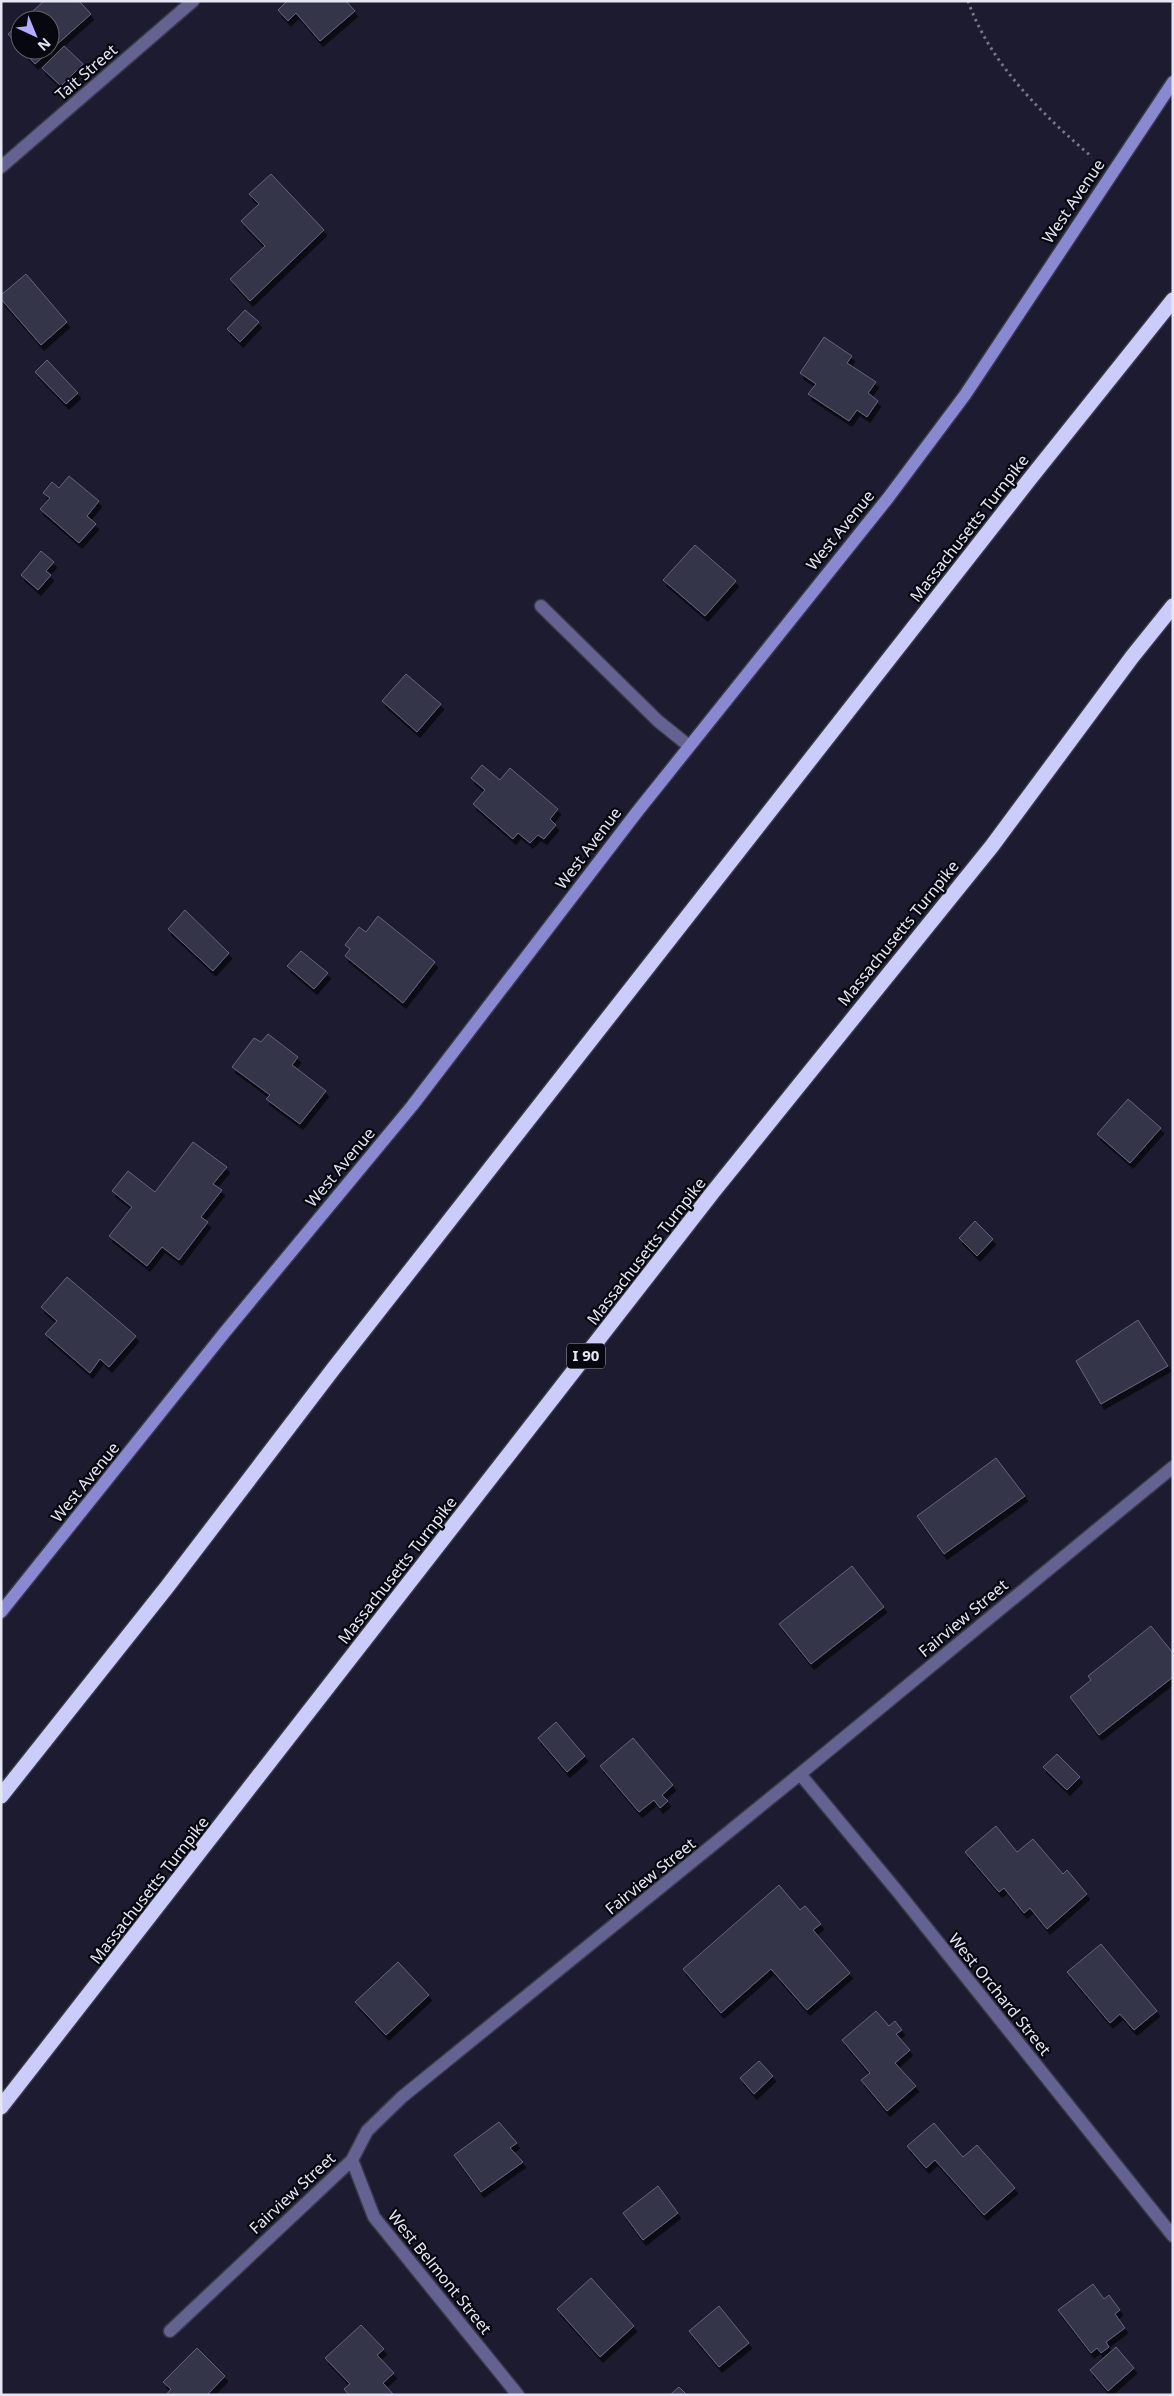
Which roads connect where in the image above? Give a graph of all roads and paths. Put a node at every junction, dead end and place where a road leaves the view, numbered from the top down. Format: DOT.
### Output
graph roads {
  1 [pos="193,1"];
  2 [pos="968,1"];
  3 [pos="1173,82"];
  4 [pos="1,167"];
  5 [pos="1111,173"];
  6 [pos="1173,300"];
  7 [pos="542,606"];
  8 [pos="1173,606"];
  9 [pos="689,746"];
  10 [pos="1173,1467"];
  11 [pos="1,1612"];
  12 [pos="800,1774"];
  13 [pos="1,1796"];
  14 [pos="1,2107"];
  15 [pos="352,2160"];
  16 [pos="1173,2236"];
  17 [pos="170,2331"];
  18 [pos="518,2395"];
  1 -- 4 [label="street, Tait Street"];
  2 -- 5 [label="path"];
  3 -- 5 [label="main road, West Avenue"];
  5 -- 9 [label="main road, West Avenue"];
  6 -- 13 [label="highway, Massachusetts Turnpike"];
  7 -- 9 [label="street"];
  8 -- 14 [label="highway, Massachusetts Turnpike / I 90"];
  9 -- 11 [label="main road, West Avenue"];
  10 -- 12 [label="street, Fairview Street"];
  12 -- 15 [label="street, Fairview Street"];
  12 -- 16 [label="street, West Orchard Street"];
  15 -- 17 [label="street, Fairview Street"];
  15 -- 18 [label="street, West Belmont Street"];
}
